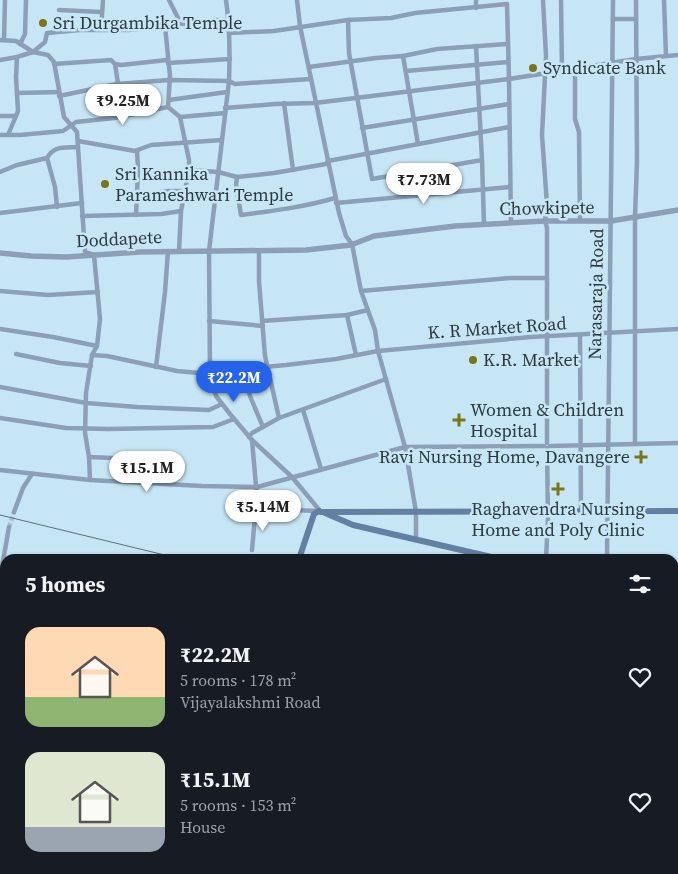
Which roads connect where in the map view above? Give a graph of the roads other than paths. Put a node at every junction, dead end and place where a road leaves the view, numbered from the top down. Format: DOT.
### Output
graph roads {
  1 [pos="5,0"];
  2 [pos="26,0"];
  3 [pos="103,0"];
  4 [pos="169,0"];
  5 [pos="226,0"];
  6 [pos="297,0"];
  7 [pos="476,0"];
  8 [pos="543,0"];
  9 [pos="561,0"];
  10 [pos="613,0"];
  11 [pos="636,0"];
  12 [pos="664,0"];
  13 [pos="507,2"];
  14 [pos="476,8"];
  15 [pos="59,10"];
  16 [pos="102,12"];
  17 [pos="613,19"];
  18 [pos="635,19"];
  19 [pos="229,20"];
  20 [pos="348,20"];
  21 [pos="172,24"];
  22 [pos="165,26"];
  23 [pos="300,26"];
  24 [pos="101,30"];
  25 [pos="229,33"];
  26 [pos="2,40"];
  27 [pos="20,44"];
  28 [pos="507,44"];
  29 [pos="476,46"];
  30 [pos="33,52"];
  31 [pos="678,55"];
  32 [pos="404,56"];
  33 [pos="666,56"];
  34 [pos="17,57"];
  35 [pos="230,59"];
  36 [pos="636,59"];
  37 [pos="0,60"];
  38 [pos="167,61"];
  39 [pos="351,61"];
  40 [pos="508,62"];
  41 [pos="613,62"];
  42 [pos="54,64"];
  43 [pos="115,64"];
  44 [pos="477,64"];
  45 [pos="309,67"];
  46 [pos="575,68"];
  47 [pos="406,71"];
  48 [pos="562,71"];
  49 [pos="545,73"];
  50 [pos="311,78"];
  51 [pos="508,79"];
  52 [pos="169,80"];
  53 [pos="229,81"];
  54 [pos="478,82"];
  55 [pos="117,84"];
  56 [pos="409,91"];
  57 [pos="227,92"];
  58 [pos="17,93"];
  59 [pos="59,94"];
  60 [pos="357,98"];
  61 [pos="169,100"];
  62 [pos="315,103"];
  63 [pos="284,104"];
  64 [pos="509,104"];
  65 [pos="168,107"];
  66 [pos="479,109"];
  67 [pos="225,111"];
  68 [pos="0,116"];
  69 [pos="16,116"];
  70 [pos="123,116"];
  71 [pos="180,117"];
  72 [pos="414,120"];
  73 [pos="71,124"];
  74 [pos="509,127"];
  75 [pos="362,128"];
  76 [pos="480,132"];
  77 [pos="0,135"];
  78 [pos="8,136"];
  79 [pos="222,140"];
  80 [pos="186,142"];
  81 [pos="78,144"];
  82 [pos="418,144"];
  83 [pos="137,150"];
  84 [pos="368,154"];
  85 [pos="47,158"];
  86 [pos="482,160"];
  87 [pos="328,161"];
  88 [pos="189,170"];
  89 [pos="292,170"];
  90 [pos="0,172"];
  91 [pos="218,172"];
  92 [pos="409,172"];
  93 [pos="236,177"];
  94 [pos="510,187"];
  95 [pos="482,189"];
  96 [pos="184,191"];
  97 [pos="137,195"];
  98 [pos="412,196"];
  99 [pos="336,200"];
  100 [pos="82,203"];
  101 [pos="57,207"];
  102 [pos="181,210"];
  103 [pos="678,210"];
  104 [pos="0,213"];
  105 [pos="136,215"];
  106 [pos="82,216"];
  107 [pos="635,217"];
  108 [pos="545,221"];
  109 [pos="580,221"];
  110 [pos="611,221"];
  111 [pos="511,223"];
  112 [pos="484,224"];
  113 [pos="352,244"];
  114 [pos="168,251"];
  115 [pos="179,251"];
  116 [pos="209,251"];
  117 [pos="259,251"];
  118 [pos="0,253"];
  119 [pos="94,255"];
  120 [pos="546,278"];
  121 [pos="361,290"];
  122 [pos="0,291"];
  123 [pos="98,292"];
  124 [pos="368,310"];
  125 [pos="347,315"];
  126 [pos="209,321"];
  127 [pos="263,323"];
  128 [pos="0,329"];
  129 [pos="678,329"];
  130 [pos="635,332"];
  131 [pos="610,334"];
  132 [pos="580,335"];
  133 [pos="547,337"];
  134 [pos="97,346"];
  135 [pos="378,351"];
  136 [pos="16,354"];
  137 [pos="92,355"];
  138 [pos="356,355"];
  139 [pos="91,366"];
  140 [pos="156,366"];
  141 [pos="267,367"];
  142 [pos="244,369"];
  143 [pos="210,371"];
  144 [pos="386,379"];
  145 [pos="0,387"];
  146 [pos="86,403"];
  147 [pos="222,404"];
  148 [pos="303,410"];
  149 [pos="0,418"];
  150 [pos="279,418"];
  151 [pos="234,419"];
  152 [pos="263,427"];
  153 [pos="85,429"];
  154 [pos="250,438"];
  155 [pos="635,444"];
  156 [pos="678,444"];
  157 [pos="581,445"];
  158 [pos="608,445"];
  159 [pos="547,446"];
  160 [pos="404,447"];
  161 [pos="89,457"];
  162 [pos="159,460"];
  163 [pos="321,469"];
  164 [pos="0,470"];
  165 [pos="32,474"];
  166 [pos="292,477"];
  167 [pos="90,480"];
  168 [pos="257,487"];
  169 [pos="258,509"];
  170 [pos="320,511"];
  171 [pos="547,511"];
  172 [pos="581,511"];
  173 [pos="608,511"];
  174 [pos="678,511"];
  175 [pos="14,512"];
  176 [pos="416,512"];
  177 [pos="10,528"];
  178 [pos="416,540"];
  179 [pos="252,550"];
  180 [pos="5,554"];
  181 [pos="303,554"];
  182 [pos="478,554"];
  183 [pos="546,554"];
  184 [pos="607,554"];
  1 -- 26 [label="street"];
  2 -- 27 [label="street"];
  3 -- 16 [label="street"];
  4 -- 21 [label="street"];
  5 -- 19 [label="street"];
  6 -- 23 [label="street"];
  7 -- 14 [label="street"];
  8 -- 49 [label="street"];
  9 -- 48 [label="street"];
  10 -- 17 [label="street, Narasaraja Road"];
  11 -- 18 [label="street"];
  12 -- 33 [label="street"];
  13 -- 14 [label="street"];
  13 -- 28 [label="street"];
  14 -- 20 [label="street"];
  15 -- 16 [label="street"];
  16 -- 24 [label="street"];
  17 -- 18 [label="street"];
  17 -- 41 [label="street, Narasaraja Road"];
  18 -- 36 [label="street"];
  19 -- 21 [label="street"];
  19 -- 25 [label="street"];
  20 -- 23 [label="street"];
  20 -- 39 [label="street"];
  21 -- 22 [label="street"];
  22 -- 24 [label="street"];
  22 -- 38 [label="street"];
  23 -- 25 [label="street"];
  23 -- 45 [label="street"];
  24 -- 30 [label="street"];
  25 -- 35 [label="street"];
  26 -- 27 [label="street"];
  27 -- 30 [label="street"];
  28 -- 29 [label="street"];
  28 -- 40 [label="street"];
  29 -- 32 [label="street"];
  29 -- 44 [label="street"];
  30 -- 34 [label="street"];
  30 -- 42 [label="street"];
  31 -- 33 [label="street"];
  32 -- 39 [label="street"];
  32 -- 47 [label="street"];
  33 -- 36 [label="street"];
  34 -- 37 [label="street"];
  34 -- 58 [label="street"];
  35 -- 38 [label="street"];
  35 -- 53 [label="street"];
  36 -- 41 [label="street"];
  36 -- 107 [label="street"];
  38 -- 43 [label="street"];
  38 -- 52 [label="street"];
  39 -- 45 [label="street"];
  39 -- 60 [label="street"];
  40 -- 44 [label="street"];
  40 -- 51 [label="street"];
  41 -- 46 [label="street"];
  41 -- 110 [label="street, Narasaraja Road"];
  42 -- 43 [label="street"];
  42 -- 59 [label="street"];
  43 -- 55 [label="street"];
  44 -- 47 [label="street"];
  44 -- 54 [label="street"];
  45 -- 50 [label="street"];
  46 -- 48 [label="street"];
  46 -- 109 [label="street"];
  47 -- 56 [label="street"];
  48 -- 49 [label="street"];
  49 -- 51 [label="street"];
  49 -- 108 [label="street"];
  50 -- 53 [label="street"];
  50 -- 62 [label="street"];
  51 -- 54 [label="street"];
  51 -- 64 [label="street"];
  52 -- 53 [label="street"];
  52 -- 55 [label="street"];
  52 -- 61 [label="street"];
  53 -- 57 [label="street"];
  54 -- 56 [label="street"];
  54 -- 66 [label="street"];
  55 -- 59 [label="street"];
  55 -- 70 [label="street"];
  56 -- 60 [label="street"];
  56 -- 72 [label="street"];
  57 -- 61 [label="street"];
  57 -- 67 [label="street"];
  58 -- 59 [label="street"];
  58 -- 69 [label="street"];
  59 -- 73 [label="street"];
  60 -- 62 [label="street"];
  60 -- 75 [label="street"];
  61 -- 65 [label="street"];
  62 -- 63 [label="street"];
  62 -- 87 [label="street"];
  63 -- 67 [label="street"];
  63 -- 89 [label="street"];
  64 -- 66 [label="street"];
  64 -- 74 [label="street"];
  65 -- 70 [label="street"];
  65 -- 71 [label="street"];
  66 -- 72 [label="street"];
  66 -- 76 [label="street"];
  67 -- 71 [label="street"];
  67 -- 79 [label="street"];
  68 -- 69 [label="street"];
  69 -- 78 [label="street"];
  70 -- 73 [label="street"];
  71 -- 80 [label="street"];
  72 -- 75 [label="street"];
  72 -- 82 [label="street"];
  73 -- 78 [label="street"];
  73 -- 81 [label="street"];
  74 -- 76 [label="street"];
  74 -- 94 [label="street"];
  75 -- 84 [label="street"];
  76 -- 82 [label="street"];
  76 -- 86 [label="street"];
  77 -- 78 [label="street"];
  79 -- 80 [label="street"];
  79 -- 91 [label="street"];
  80 -- 83 [label="street"];
  80 -- 88 [label="street"];
  81 -- 83 [label="street"];
  81 -- 85 [label="street"];
  81 -- 100 [label="street"];
  82 -- 84 [label="street"];
  83 -- 97 [label="street"];
  84 -- 87 [label="street"];
  84 -- 92 [label="street"];
  85 -- 90 [label="street"];
  85 -- 101 [label="street"];
  86 -- 92 [label="street"];
  86 -- 95 [label="street"];
  87 -- 89 [label="street"];
  87 -- 99 [label="street"];
  88 -- 91 [label="street"];
  88 -- 96 [label="street"];
  89 -- 93 [label="street"];
  91 -- 93 [label="street"];
  91 -- 116 [label="street"];
  92 -- 98 [label="street"];
  93 -- 99 [label="street"];
  94 -- 95 [label="street"];
  94 -- 111 [label="street"];
  95 -- 98 [label="street"];
  95 -- 112 [label="street"];
  96 -- 97 [label="street"];
  96 -- 102 [label="street"];
  97 -- 105 [label="street"];
  98 -- 99 [label="street"];
  99 -- 113 [label="street"];
  100 -- 101 [label="street"];
  100 -- 106 [label="street"];
  101 -- 104 [label="street"];
  102 -- 105 [label="street"];
  102 -- 115 [label="street"];
  103 -- 107 [label="street, Chowkipete"];
  105 -- 106 [label="street"];
  106 -- 119 [label="street"];
  107 -- 110 [label="street, Chowkipete"];
  107 -- 130 [label="street"];
  108 -- 109 [label="street, Chowkipete"];
  108 -- 111 [label="street, Chowkipete"];
  108 -- 120 [label="street"];
  109 -- 110 [label="street, Chowkipete"];
  110 -- 131 [label="street, Narasaraja Road"];
  111 -- 112 [label="street, Chowkipete"];
  112 -- 113 [label="street, Chowkipete"];
  113 -- 117 [label="street, Chowkipete"];
  113 -- 121 [label="street"];
  114 -- 115 [label="street, Doddapete"];
  114 -- 119 [label="street, Doddapete"];
  114 -- 140 [label="street"];
  115 -- 116 [label="street, Doddapete"];
  116 -- 117 [label="street, Chowkipete"];
  116 -- 126 [label="street"];
  117 -- 127 [label="street"];
  118 -- 119 [label="street, Doddapete"];
  119 -- 123 [label="street"];
  120 -- 121 [label="street"];
  120 -- 133 [label="street"];
  121 -- 124 [label="street"];
  122 -- 123 [label="street"];
  123 -- 134 [label="street"];
  124 -- 125 [label="street"];
  124 -- 135 [label="street"];
  125 -- 127 [label="street"];
  125 -- 138 [label="street"];
  126 -- 127 [label="street"];
  126 -- 143 [label="street"];
  127 -- 141 [label="street"];
  128 -- 134 [label="street"];
  129 -- 130 [label="street, K. R Market Road"];
  130 -- 131 [label="street, K. R Market Road"];
  130 -- 155 [label="street"];
  131 -- 132 [label="street, K. R Market Road"];
  131 -- 158 [label="street, Narasaraja Road"];
  132 -- 133 [label="street, K. R Market Road"];
  132 -- 157 [label="street"];
  133 -- 135 [label="street, K. R Market Road"];
  133 -- 159 [label="street"];
  134 -- 137 [label="street"];
  135 -- 138 [label="street, K. R Market Road"];
  135 -- 144 [label="street"];
  136 -- 139 [label="street"];
  137 -- 139 [label="street"];
  137 -- 140 [label="street, K. R Market Road"];
  138 -- 141 [label="street, K. R Market Road"];
  139 -- 146 [label="street"];
  140 -- 143 [label="street, K. R Market Road"];
  141 -- 142 [label="street, K. R Market Road"];
  141 -- 150 [label="street"];
  142 -- 143 [label="street, K. R Market Road"];
  142 -- 152 [label="street"];
  143 -- 147 [label="street"];
  144 -- 148 [label="street"];
  144 -- 160 [label="street"];
  145 -- 146 [label="street"];
  146 -- 147 [label="street"];
  146 -- 153 [label="street"];
  147 -- 151 [label="street"];
  148 -- 150 [label="street"];
  148 -- 163 [label="street"];
  149 -- 153 [label="street"];
  150 -- 152 [label="street"];
  151 -- 153 [label="street"];
  151 -- 154 [label="street"];
  152 -- 154 [label="street"];
  153 -- 161 [label="street"];
  154 -- 166 [label="street"];
  154 -- 168 [label="street"];
  155 -- 156 [label="street"];
  155 -- 158 [label="street"];
  157 -- 158 [label="street"];
  157 -- 159 [label="street"];
  157 -- 172 [label="street"];
  158 -- 173 [label="street, Narasaraja Road"];
  159 -- 160 [label="street"];
  159 -- 171 [label="street"];
  160 -- 163 [label="street"];
  160 -- 176 [label="street"];
  161 -- 162 [label="street"];
  161 -- 167 [label="street"];
  163 -- 166 [label="street"];
  164 -- 165 [label="street"];
  165 -- 167 [label="street"];
  165 -- 175 [label="street"];
  166 -- 168 [label="street"];
  166 -- 170 [label="street"];
  167 -- 168 [label="street"];
  168 -- 169 [label="street"];
  169 -- 170 [label="street"];
  169 -- 179 [label="street"];
  170 -- 176 [label="main road"];
  170 -- 178 [label="main road"];
  170 -- 181 [label="main road"];
  171 -- 172 [label="main road"];
  171 -- 176 [label="main road"];
  171 -- 183 [label="street"];
  172 -- 173 [label="main road"];
  173 -- 174 [label="main road"];
  173 -- 184 [label="street, Narasaraja Road"];
  176 -- 178 [label="street"];
  177 -- 180 [label="street"];
  178 -- 182 [label="main road"];
}
